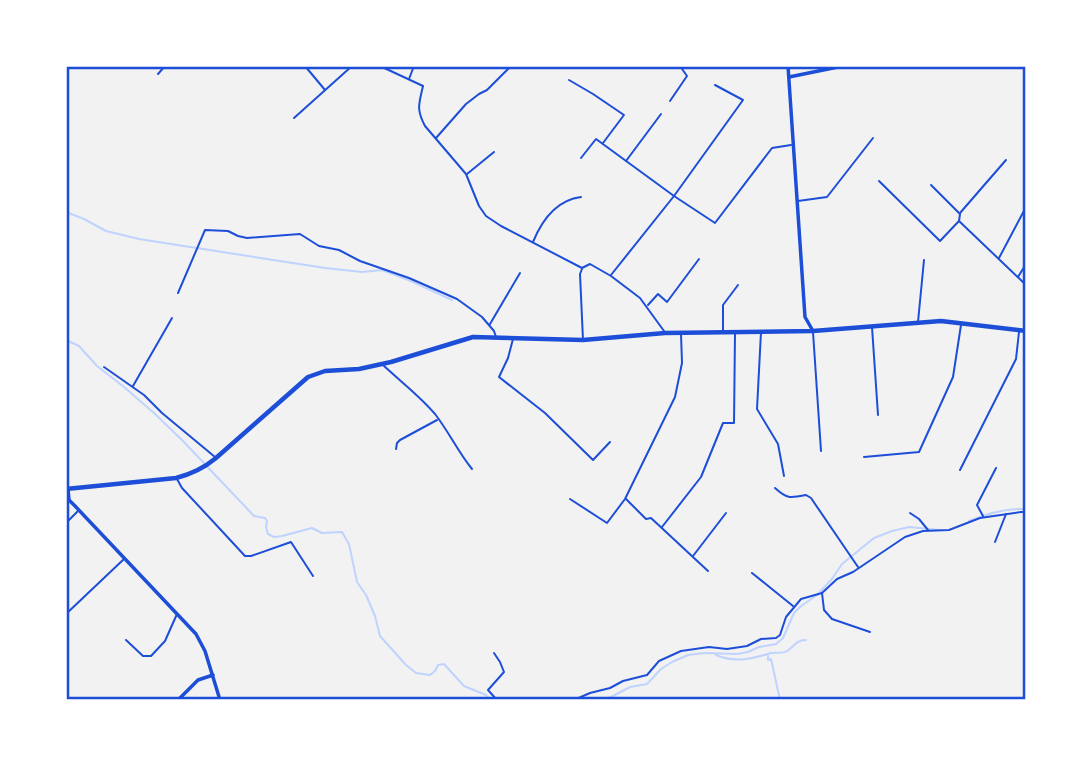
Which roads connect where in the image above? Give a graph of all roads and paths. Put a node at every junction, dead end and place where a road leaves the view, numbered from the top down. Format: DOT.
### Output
graph roads {
  1 [pos="164,66"];
  2 [pos="305,66"];
  3 [pos="352,66"];
  4 [pos="380,66"];
  5 [pos="414,66"];
  6 [pos="511,66"];
  7 [pos="680,66"];
  8 [pos="788,66"];
  9 [pos="843,66"];
  10 [pos="158,74"];
  11 [pos="789,77"];
  12 [pos="409,79"];
  13 [pos="569,80"];
  14 [pos="715,85"];
  15 [pos="326,90"];
  16 [pos="670,101"];
  17 [pos="661,114"];
  18 [pos="295,118"];
  19 [pos="436,138"];
  20 [pos="873,138"];
  21 [pos="603,144"];
  22 [pos="793,145"];
  23 [pos="494,152"];
  24 [pos="581,158"];
  25 [pos="1006,160"];
  26 [pos="626,161"];
  27 [pos="467,174"];
  28 [pos="880,181"];
  29 [pos="931,185"];
  30 [pos="674,196"];
  31 [pos="581,197"];
  32 [pos="797,201"];
  33 [pos="1026,207"];
  34 [pos="960,214"];
  35 [pos="959,221"];
  36 [pos="533,243"];
  37 [pos="699,259"];
  38 [pos="999,259"];
  39 [pos="924,261"];
  40 [pos="1026,264"];
  41 [pos="582,268"];
  42 [pos="520,273"];
  43 [pos="611,276"];
  44 [pos="1018,278"];
  45 [pos="738,285"];
  46 [pos="1026,285"];
  47 [pos="178,293"];
  48 [pos="647,306"];
  49 [pos="172,318"];
  50 [pos="918,322"];
  51 [pos="961,324"];
  52 [pos="489,325"];
  53 [pos="872,326"];
  54 [pos="813,331"];
  55 [pos="1022,331"];
  56 [pos="723,332"];
  57 [pos="735,332"];
  58 [pos="762,332"];
  59 [pos="665,333"];
  60 [pos="681,333"];
  61 [pos="496,338"];
  62 [pos="513,338"];
  63 [pos="583,340"];
  64 [pos="382,364"];
  65 [pos="104,367"];
  66 [pos="133,387"];
  67 [pos="878,415"];
  68 [pos="438,419"];
  69 [pos="610,442"];
  70 [pos="396,449"];
  71 [pos="821,451"];
  72 [pos="864,457"];
  73 [pos="216,458"];
  74 [pos="996,468"];
  75 [pos="472,469"];
  76 [pos="960,470"];
  77 [pos="784,476"];
  78 [pos="176,478"];
  79 [pos="67,487"];
  80 [pos="775,488"];
  81 [pos="570,499"];
  82 [pos="625,499"];
  83 [pos="79,510"];
  84 [pos="1026,512"];
  85 [pos="726,513"];
  86 [pos="910,513"];
  87 [pos="1007,513"];
  88 [pos="984,517"];
  89 [pos="66,523"];
  90 [pos="662,527"];
  91 [pos="929,531"];
  92 [pos="995,542"];
  93 [pos="692,556"];
  94 [pos="125,558"];
  95 [pos="859,568"];
  96 [pos="708,571"];
  97 [pos="752,573"];
  98 [pos="313,576"];
  99 [pos="822,593"];
  100 [pos="793,607"];
  101 [pos="177,613"];
  102 [pos="66,614"];
  103 [pos="870,632"];
  104 [pos="126,640"];
  105 [pos="494,653"];
  106 [pos="213,675"];
  107 [pos="178,699"];
  108 [pos="220,699"];
  109 [pos="497,699"];
  110 [pos="573,699"];
  1 -- 10 [label="lane"];
  2 -- 15 [label="lane"];
  3 -- 15 [label="lane"];
  4 -- 12 [label="lane"];
  5 -- 12 [label="lane"];
  6 -- 19 [label="lane"];
  7 -- 16 [label="lane"];
  8 -- 11 [label="street"];
  9 -- 11 [label="street"];
  11 -- 22 [label="street"];
  12 -- 19 [label="lane"];
  13 -- 21 [label="lane"];
  14 -- 30 [label="lane"];
  15 -- 18 [label="lane"];
  17 -- 26 [label="lane"];
  19 -- 27 [label="lane"];
  20 -- 32 [label="lane"];
  21 -- 24 [label="lane"];
  21 -- 26 [label="lane"];
  22 -- 30 [label="lane"];
  22 -- 32 [label="street"];
  23 -- 27 [label="lane"];
  25 -- 34 [label="lane"];
  26 -- 30 [label="lane"];
  27 -- 36 [label="lane"];
  28 -- 35 [label="lane"];
  29 -- 34 [label="lane"];
  30 -- 43 [label="lane"];
  31 -- 36 [label="lane"];
  32 -- 54 [label="street"];
  33 -- 38 [label="lane"];
  34 -- 35 [label="lane"];
  35 -- 38 [label="lane"];
  36 -- 41 [label="lane"];
  37 -- 48 [label="lane"];
  38 -- 44 [label="lane"];
  39 -- 50 [label="lane"];
  40 -- 44 [label="lane"];
  41 -- 43 [label="lane"];
  41 -- 63 [label="lane"];
  42 -- 52 [label="lane"];
  43 -- 48 [label="lane"];
  44 -- 46 [label="lane"];
  45 -- 56 [label="lane"];
  47 -- 52 [label="lane"];
  48 -- 59 [label="lane"];
  49 -- 66 [label="lane"];
  50 -- 51 [label="street"];
  50 -- 53 [label="street"];
  51 -- 55 [label="street"];
  51 -- 72 [label="lane"];
  52 -- 61 [label="lane"];
  53 -- 54 [label="street"];
  53 -- 67 [label="lane"];
  54 -- 58 [label="street"];
  54 -- 71 [label="lane"];
  55 -- 76 [label="lane"];
  56 -- 57 [label="street"];
  56 -- 60 [label="street"];
  57 -- 58 [label="street"];
  57 -- 90 [label="lane"];
  58 -- 77 [label="lane"];
  59 -- 60 [label="street"];
  59 -- 63 [label="street"];
  60 -- 82 [label="lane"];
  61 -- 62 [label="street"];
  61 -- 64 [label="street"];
  62 -- 63 [label="street"];
  62 -- 69 [label="lane"];
  64 -- 68 [label="lane"];
  64 -- 73 [label="street"];
  65 -- 66 [label="lane"];
  66 -- 73 [label="lane"];
  68 -- 70 [label="lane"];
  68 -- 75 [label="lane"];
  73 -- 78 [label="street"];
  74 -- 88 [label="lane"];
  78 -- 79 [label="street"];
  78 -- 98 [label="lane"];
  79 -- 83 [label="street"];
  80 -- 95 [label="lane"];
  81 -- 82 [label="lane"];
  82 -- 90 [label="lane"];
  83 -- 89 [label="lane"];
  83 -- 94 [label="street"];
  84 -- 87 [label="lane"];
  85 -- 93 [label="lane"];
  86 -- 91 [label="lane"];
  87 -- 88 [label="lane"];
  87 -- 92 [label="lane"];
  88 -- 91 [label="lane"];
  90 -- 93 [label="lane"];
  91 -- 95 [label="lane"];
  93 -- 96 [label="lane"];
  94 -- 101 [label="street"];
  94 -- 102 [label="lane"];
  95 -- 99 [label="lane"];
  97 -- 100 [label="lane"];
  99 -- 100 [label="lane"];
  99 -- 103 [label="lane"];
  100 -- 110 [label="lane"];
  101 -- 104 [label="lane"];
  101 -- 106 [label="street"];
  105 -- 109 [label="lane"];
  106 -- 107 [label="street"];
  106 -- 108 [label="street"];
}
